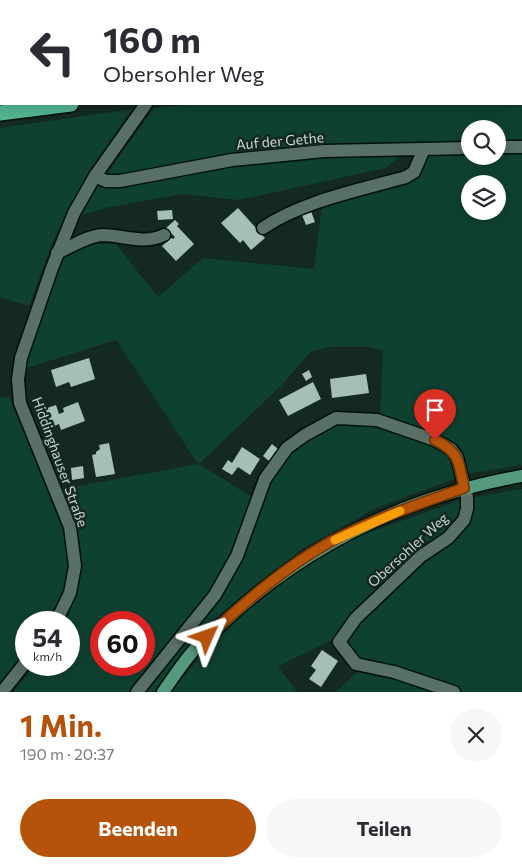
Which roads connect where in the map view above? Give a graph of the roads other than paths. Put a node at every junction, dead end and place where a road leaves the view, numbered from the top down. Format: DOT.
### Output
graph roads {
  1 [pos="63,105"];
  2 [pos="145,105"];
  3 [pos="0,113"];
  4 [pos="506,147"];
  5 [pos="522,147"];
  6 [pos="461,148"];
  7 [pos="424,149"];
  8 [pos="95,176"];
  9 [pos="263,228"];
  10 [pos="164,234"];
  11 [pos="57,253"];
  12 [pos="522,476"];
  13 [pos="464,488"];
  14 [pos="61,611"];
  15 [pos="15,676"];
  16 [pos="2,692"];
  17 [pos="137,692"];
  18 [pos="163,692"];
  19 [pos="454,692"];
  1 -- 3 [label="highway"];
  2 -- 8 [label="street, Hiddinghauser Straße"];
  4 -- 5 [label="street"];
  6 -- 7 [label="street, Auf der Gethe"];
  7 -- 8 [label="street, Auf der Gethe"];
  7 -- 9 [label="street"];
  8 -- 11 [label="street, Hiddinghauser Straße"];
  10 -- 11 [label="street"];
  11 -- 14 [label="street, Hiddinghauser Straße"];
  12 -- 13 [label="main road"];
  13 -- 17 [label="street, Obersohler Weg"];
  13 -- 18 [label="main road"];
  13 -- 19 [label="street, Obersohler Weg"];
  15 -- 16 [label="street"];
}
